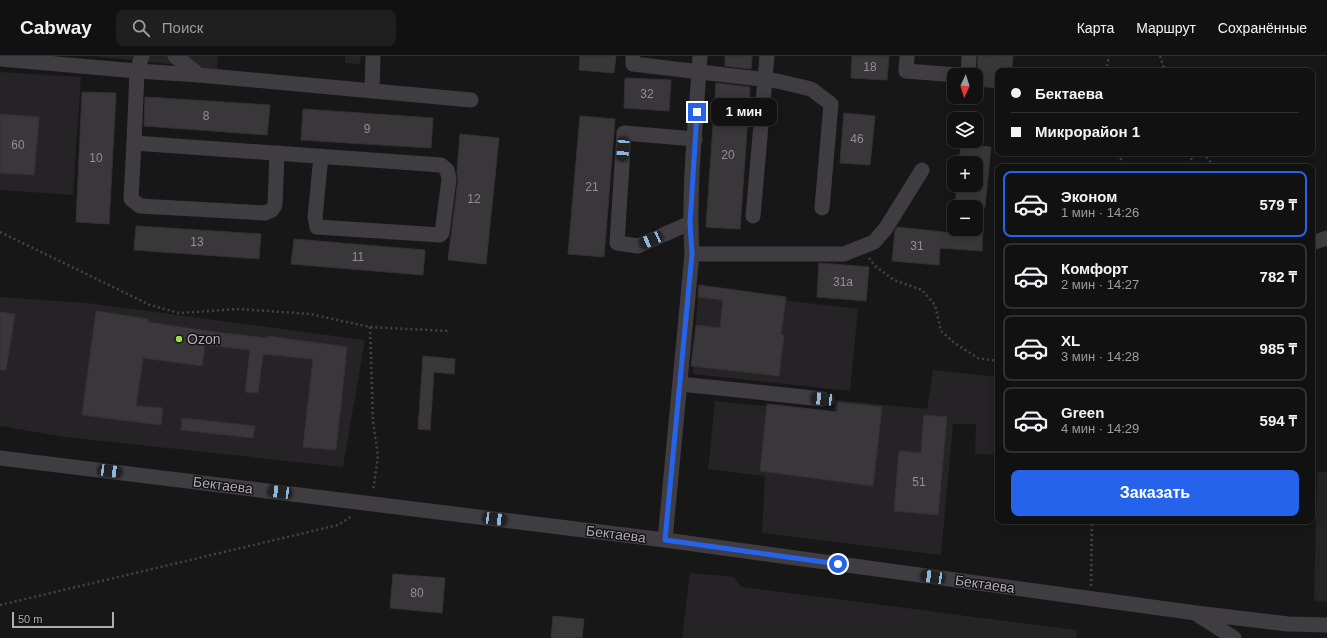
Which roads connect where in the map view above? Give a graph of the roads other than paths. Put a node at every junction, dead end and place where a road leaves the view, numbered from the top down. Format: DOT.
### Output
graph roads {
  1 [pos="142,56"];
  2 [pos="175,56"];
  3 [pos="373,56"];
  4 [pos="633,56"];
  5 [pos="700,56"];
  6 [pos="767,56"];
  7 [pos="906,56"];
  8 [pos="969,56"];
  9 [pos="0,59"];
  10 [pos="968,68"];
  11 [pos="137,71"];
  12 [pos="699,72"];
  13 [pos="947,74"];
  14 [pos="199,75"];
  15 [pos="765,79"];
  16 [pos="372,91"];
  17 [pos="471,100"];
  18 [pos="695,139"];
  19 [pos="134,143"];
  20 [pos="276,153"];
  21 [pos="321,156"];
  22 [pos="922,170"];
  23 [pos="822,208"];
  24 [pos="753,216"];
  25 [pos="690,223"];
  26 [pos="692,254"];
  27 [pos="680,384"];
  28 [pos="823,399"];
  29 [pos="0,458"];
  30 [pos="665,540"];
  31 [pos="1196,613"];
  32 [pos="1327,625"];
  33 [pos="1234,638"];
  1 -- 11 [label="street"];
  2 -- 14 [label="street"];
  3 -- 16 [label="street"];
  4 -- 12 [label="street"];
  5 -- 12 [label="street"];
  6 -- 15 [label="street"];
  7 -- 13 [label="street"];
  8 -- 10 [label="street"];
  9 -- 11 [label="street"];
  11 -- 14 [label="street"];
  11 -- 19 [label="street"];
  12 -- 15 [label="street"];
  12 -- 18 [label="street"];
  14 -- 16 [label="street"];
  15 -- 23 [label="street"];
  15 -- 24 [label="street"];
  16 -- 17 [label="street"];
  18 -- 25 [label="street"];
  18 -- 25 [label="street"];
  19 -- 20 [label="street"];
  19 -- 20 [label="street"];
  20 -- 21 [label="street"];
  21 -- 21 [label="street"];
  22 -- 26 [label="street"];
  25 -- 26 [label="street"];
  26 -- 27 [label="street"];
  27 -- 28 [label="street"];
  27 -- 30 [label="street"];
  29 -- 30 [label="street, Бектаева"];
  30 -- 31 [label="street, Бектаева"];
  31 -- 32 [label="street, Бектаева"];
  31 -- 33 [label="street"];
}
